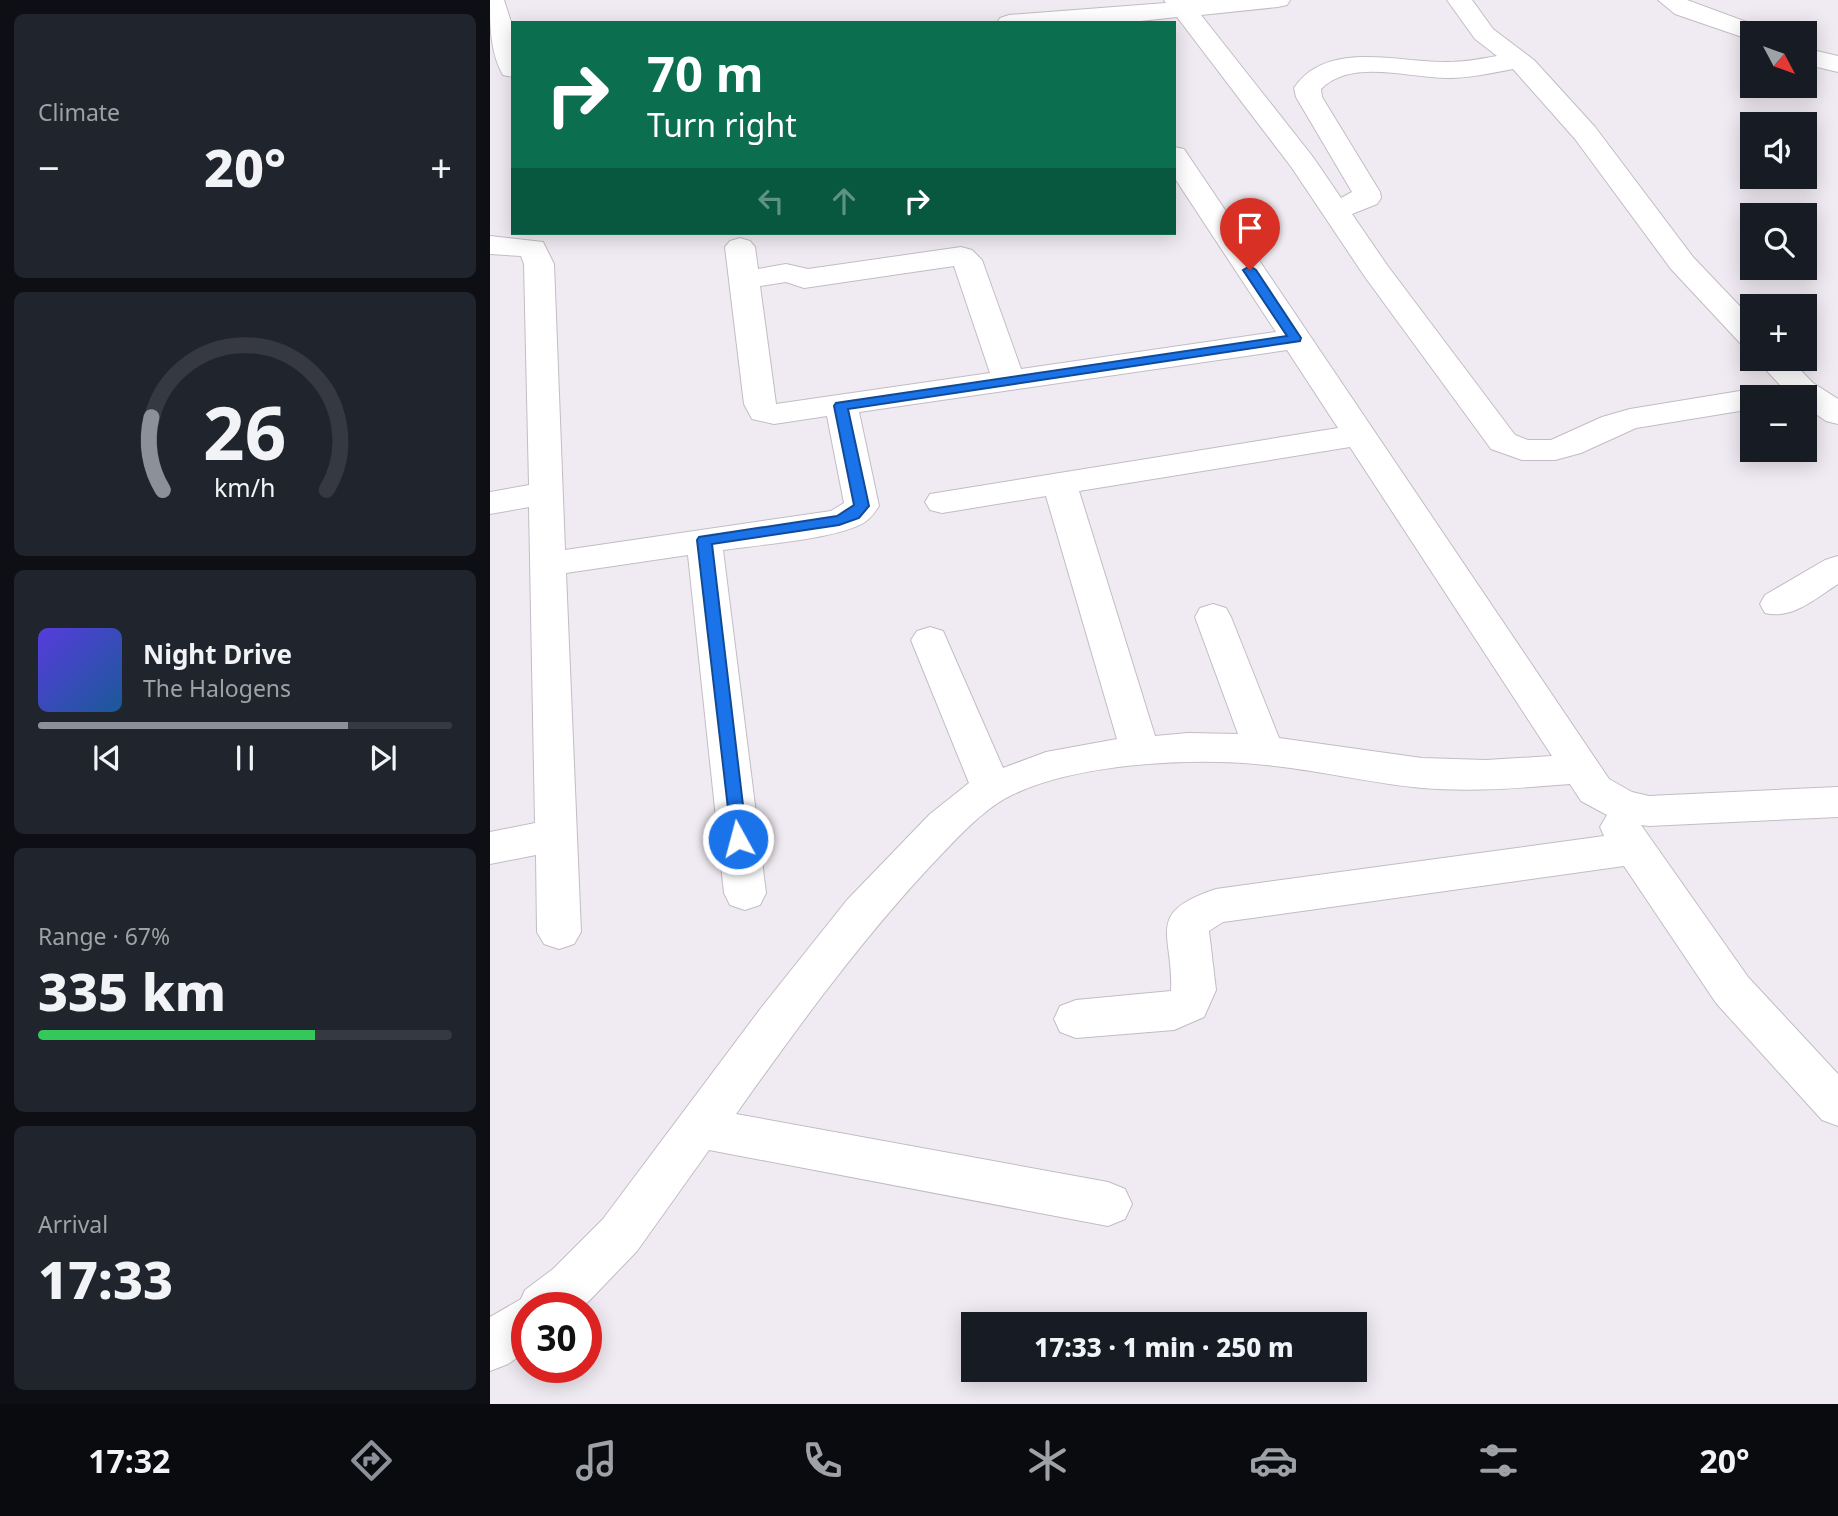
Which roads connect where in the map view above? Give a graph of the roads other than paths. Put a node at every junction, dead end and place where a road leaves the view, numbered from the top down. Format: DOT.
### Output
graph roads {
  1 [pos="492,0"];
  2 [pos="1278,0"];
  3 [pos="1459,0"];
  4 [pos="1670,0"];
  5 [pos="1179,5"];
  6 [pos="1080,14"];
  7 [pos="1025,21"];
  8 [pos="1740,28"];
  9 [pos="1817,59"];
  10 [pos="1518,61"];
  11 [pos="1838,64"];
  12 [pos="511,66"];
  13 [pos="511,69"];
  14 [pos="490,71"];
  15 [pos="1176,158"];
  16 [pos="1335,211"];
  17 [pos="490,245"];
  18 [pos="740,247"];
  19 [pos="744,279"];
  20 [pos="1740,324"];
  21 [pos="1295,338"];
  22 [pos="1784,371"];
  23 [pos="1009,381"];
  24 [pos="1797,385"];
  25 [pos="1817,400"];
  26 [pos="1740,401"];
  27 [pos="841,406"];
  28 [pos="1838,414"];
  29 [pos="1359,435"];
  30 [pos="1059,483"];
  31 [pos="546,493"];
  32 [pos="942,502"];
  33 [pos="490,503"];
  34 [pos="704,540"];
  35 [pos="549,564"];
  36 [pos="1838,568"];
  37 [pos="1778,604"];
  38 [pos="1213,617"];
  39 [pos="930,640"];
  40 [pos="1264,750"];
  41 [pos="1140,751"];
  42 [pos="1588,780"];
  43 [pos="991,788"];
  44 [pos="1838,802"];
  45 [pos="557,835"];
  46 [pos="490,848"];
  47 [pos="1635,848"];
  48 [pos="744,893"];
  49 [pos="559,932"];
  50 [pos="1076,1019"];
  51 [pos="1838,1105"];
  52 [pos="700,1128"];
  53 [pos="1108,1204"];
  54 [pos="559,1292"];
  55 [pos="511,1332"];
  56 [pos="490,1346"];
  1 -- 12 [label="street"];
  2 -- 5 [label="street"];
  3 -- 10 [label="street"];
  4 -- 8 [label="street"];
  5 -- 6 [label="street"];
  5 -- 16 [label="street"];
  6 -- 7 [label="street"];
  9 -- 11 [label="street"];
  10 -- 16 [label="street"];
  10 -- 20 [label="street"];
  13 -- 14 [label="street"];
  15 -- 21 [label="street"];
  16 -- 26 [label="street"];
  17 -- 31 [label="street"];
  18 -- 19 [label="street"];
  19 -- 23 [label="street"];
  19 -- 27 [label="street"];
  21 -- 23 [label="street"];
  21 -- 29 [label="street"];
  22 -- 24 [label="street"];
  23 -- 27 [label="street"];
  25 -- 28 [label="street"];
  27 -- 34 [label="street"];
  29 -- 30 [label="street"];
  29 -- 42 [label="street"];
  30 -- 32 [label="street"];
  30 -- 41 [label="street"];
  31 -- 33 [label="street"];
  31 -- 35 [label="street"];
  34 -- 35 [label="street"];
  34 -- 48 [label="street"];
  35 -- 45 [label="street"];
  36 -- 37 [label="street"];
  38 -- 40 [label="street"];
  39 -- 43 [label="street"];
  40 -- 41 [label="street"];
  40 -- 42 [label="street"];
  41 -- 43 [label="street"];
  42 -- 44 [label="street"];
  42 -- 47 [label="street"];
  43 -- 52 [label="street"];
  45 -- 46 [label="street"];
  45 -- 49 [label="street"];
  47 -- 50 [label="street"];
  47 -- 51 [label="street"];
  52 -- 53 [label="street"];
  52 -- 54 [label="street"];
  55 -- 56 [label="street"];
}
